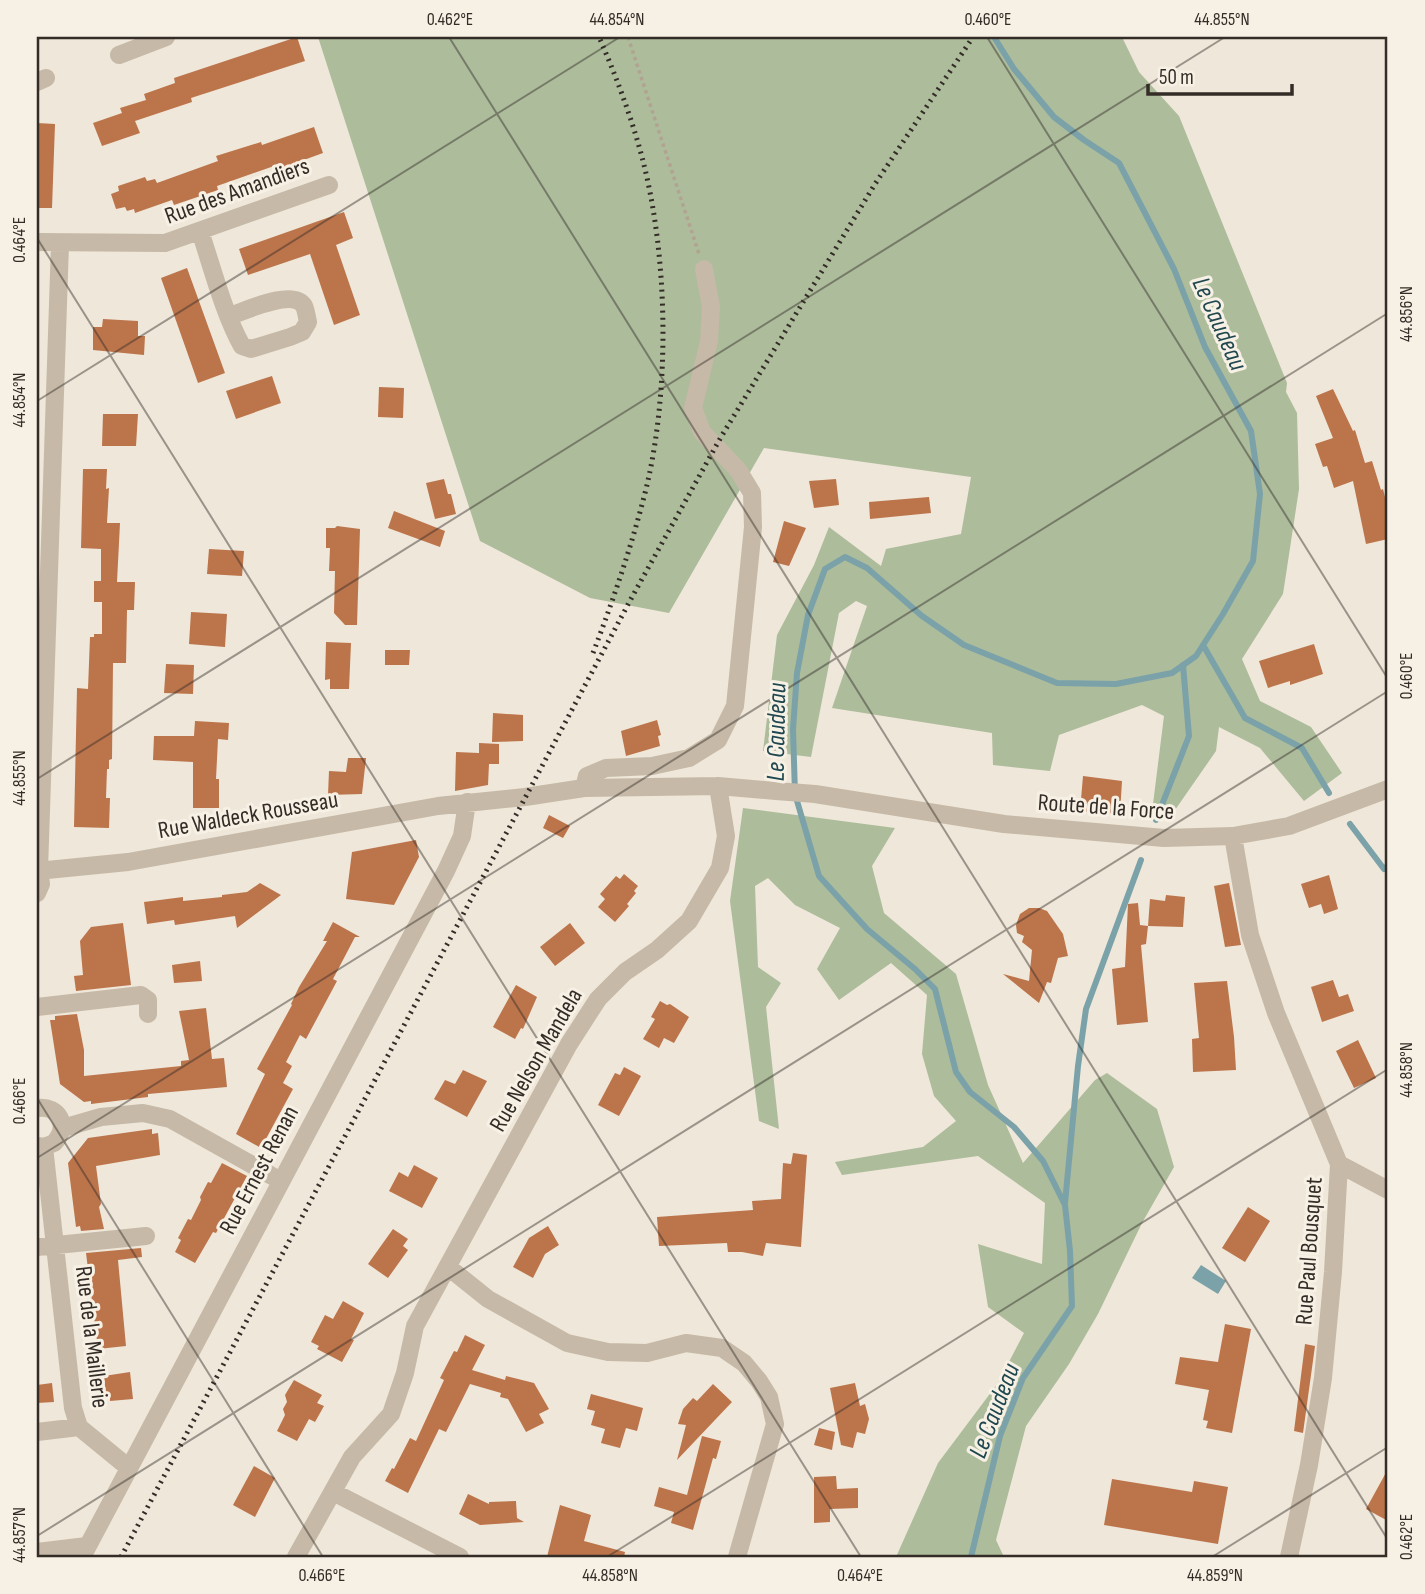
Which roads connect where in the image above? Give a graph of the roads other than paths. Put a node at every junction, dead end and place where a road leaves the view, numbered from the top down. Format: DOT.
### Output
graph roads {
  1 [pos="166,37"];
  2 [pos="119,55"];
  3 [pos="329,185"];
  4 [pos="200,231"];
  5 [pos="37,242"];
  6 [pos="60,244"];
  7 [pos="704,269"];
  8 [pos="230,316"];
  9 [pos="718,786"];
  10 [pos="584,788"];
  11 [pos="1388,789"];
  12 [pos="467,802"];
  13 [pos="1233,836"];
  14 [pos="38,871"];
  15 [pos="37,893"];
  16 [pos="37,1007"];
  17 [pos="148,1014"];
  18 [pos="37,1106"];
  19 [pos="63,1128"];
  20 [pos="40,1146"];
  21 [pos="1339,1164"];
  22 [pos="281,1181"];
  23 [pos="1388,1190"];
  24 [pos="146,1236"];
  25 [pos="56,1245"];
  26 [pos="37,1247"];
  27 [pos="448,1267"];
  28 [pos="79,1427"];
  29 [pos="37,1432"];
  30 [pos="129,1468"];
  31 [pos="333,1492"];
  32 [pos="37,1552"];
  33 [pos="84,1552"];
  34 [pos="296,1557"];
  35 [pos="460,1557"];
  36 [pos="737,1557"];
  37 [pos="1289,1557"];
  1 -- 2 [label="street"];
  3 -- 4 [label="street, Rue des Amandiers"];
  4 -- 6 [label="street, Rue des Amandiers"];
  4 -- 8 [label="street"];
  5 -- 6 [label="street, Rue des Amandiers"];
  6 -- 14 [label="street"];
  7 -- 10 [label="street"];
  9 -- 10 [label="street, Route de la Force"];
  9 -- 13 [label="street, Route de la Force"];
  9 -- 27 [label="street, Rue Nelson Mandela"];
  10 -- 12 [label="street, Rue Waldeck Rousseau"];
  11 -- 13 [label="street, Route de la Force"];
  12 -- 14 [label="street, Rue Waldeck Rousseau"];
  12 -- 22 [label="street, Rue Ernest Renan"];
  13 -- 21 [label="street, Rue Paul Bousquet"];
  14 -- 15 [label="street"];
  16 -- 17 [label="street"];
  18 -- 19 [label="street"];
  19 -- 20 [label="street"];
  19 -- 22 [label="street"];
  20 -- 25 [label="street, Rue de la Maillerie"];
  21 -- 23 [label="street"];
  21 -- 37 [label="street, Rue Paul Bousquet"];
  22 -- 30 [label="street, Rue Ernest Renan"];
  24 -- 25 [label="street"];
  25 -- 26 [label="street"];
  25 -- 28 [label="street, Rue de la Maillerie"];
  27 -- 31 [label="street, Rue Nelson Mandela"];
  27 -- 36 [label="street"];
  28 -- 29 [label="street"];
  28 -- 30 [label="street, Rue de la Maillerie"];
  30 -- 33 [label="street, Rue Ernest Renan"];
  31 -- 34 [label="street, Rue Nelson Mandela"];
  31 -- 35 [label="street"];
  32 -- 33 [label="street"];
}
